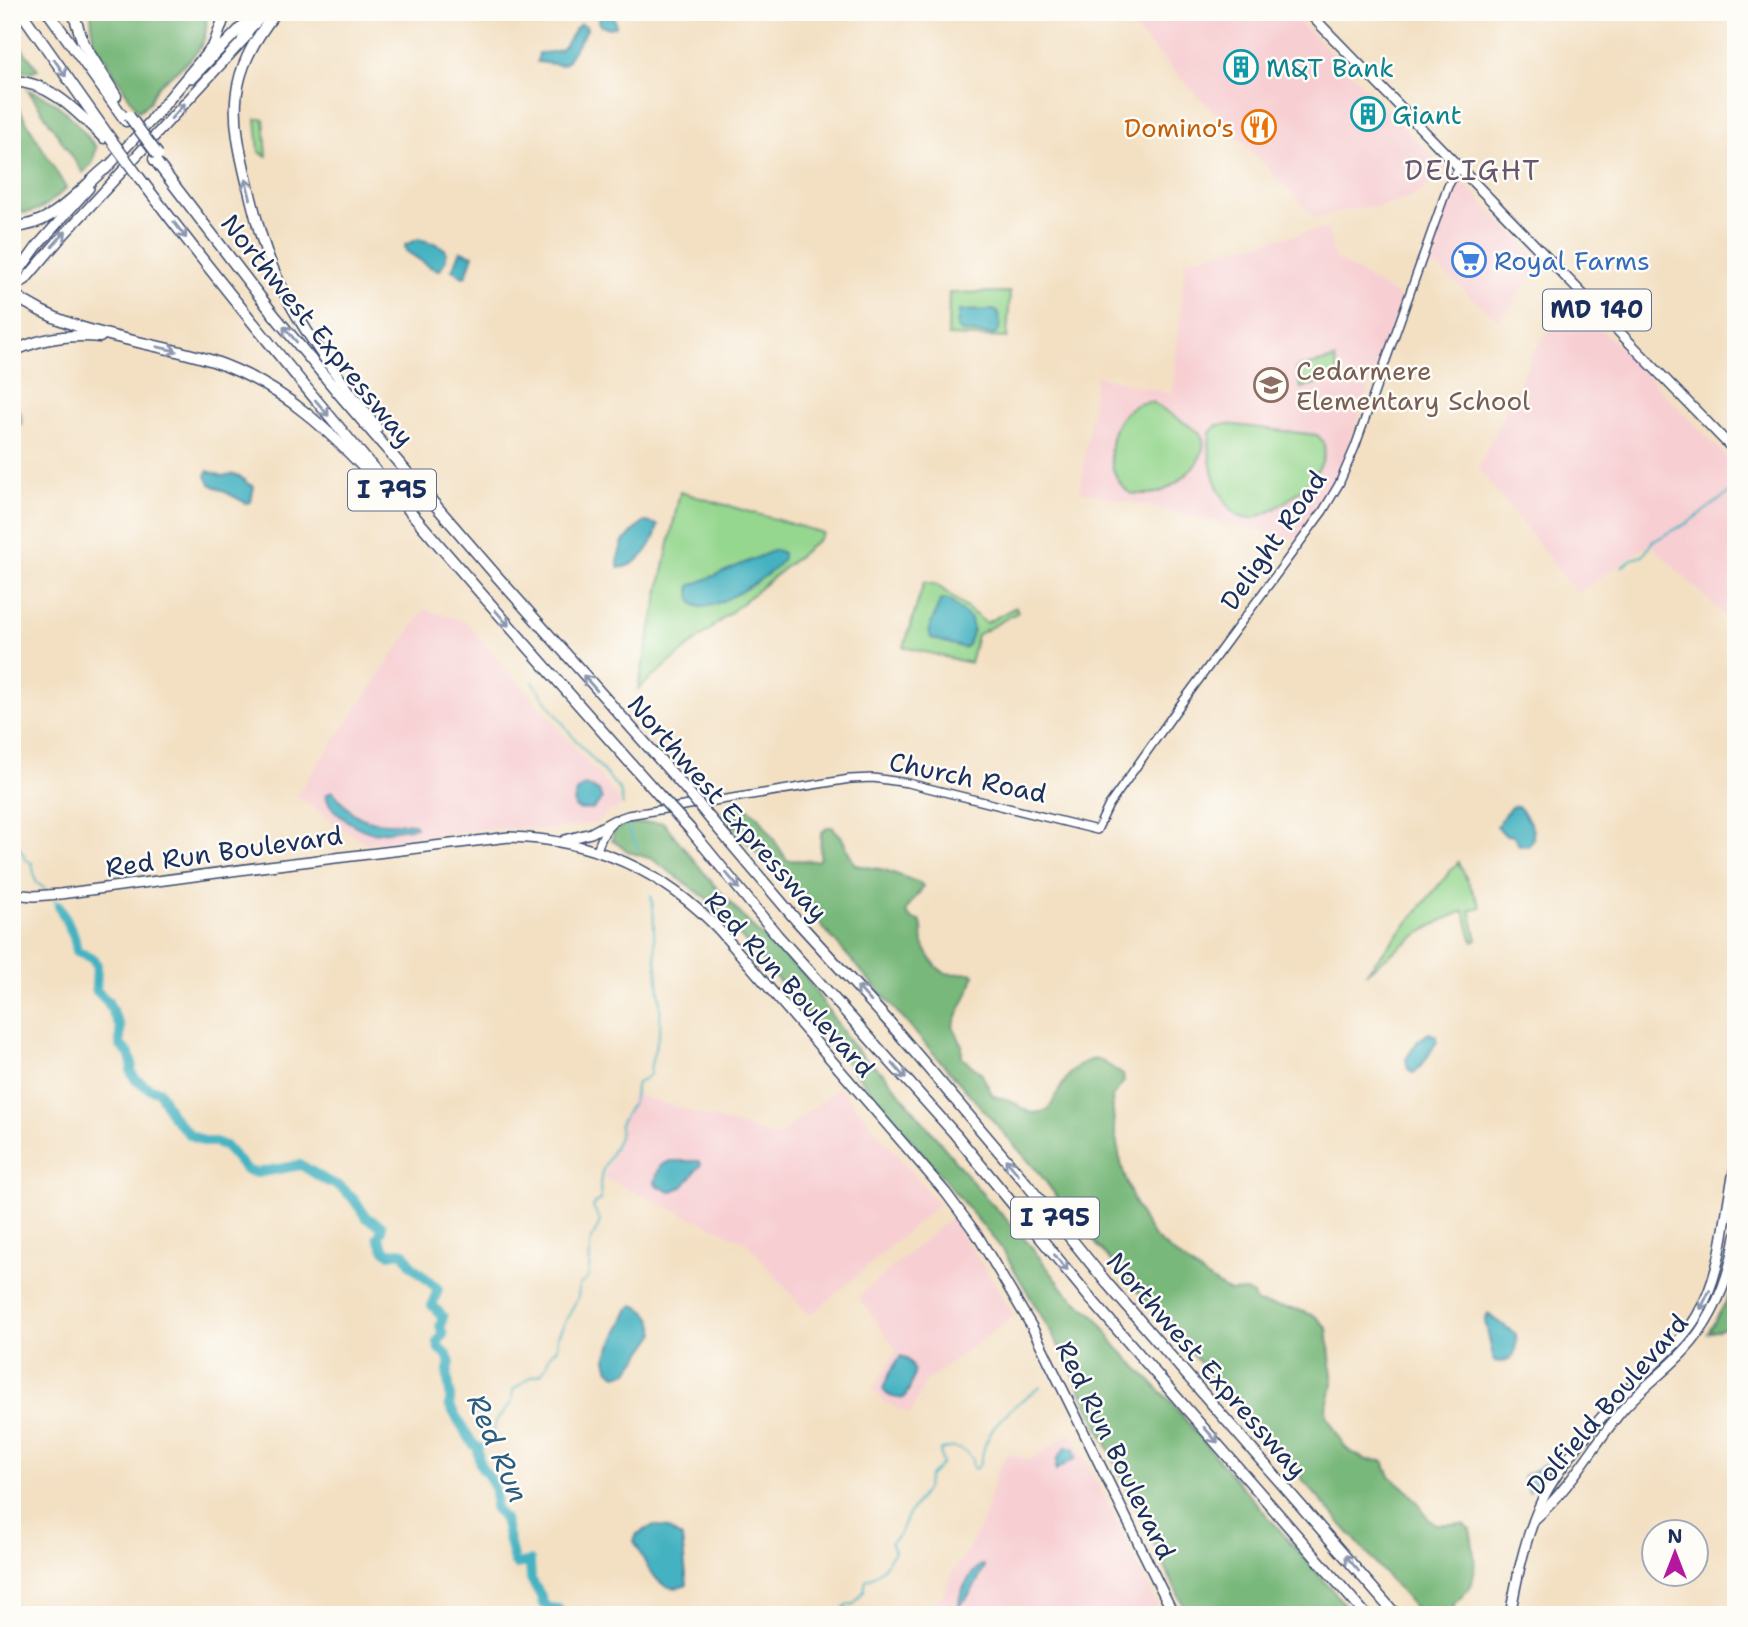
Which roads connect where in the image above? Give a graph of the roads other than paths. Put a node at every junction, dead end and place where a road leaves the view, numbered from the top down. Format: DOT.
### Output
graph roads {
  1 [pos="21,12"];
  2 [pos="48,12"];
  3 [pos="73,12"];
  4 [pos="226,12"];
  5 [pos="256,12"];
  6 [pos="267,12"];
  7 [pos="276,12"];
  8 [pos="1308,12"];
  9 [pos="243,39"];
  10 [pos="12,81"];
  11 [pos="153,118"];
  12 [pos="127,119"];
  13 [pos="108,140"];
  14 [pos="108,166"];
  15 [pos="1459,167"];
  16 [pos="12,227"];
  17 [pos="12,281"];
  18 [pos="12,288"];
  19 [pos="12,293"];
  20 [pos="143,344"];
  21 [pos="12,352"];
  22 [pos="1736,452"];
  23 [pos="445,517"];
  24 [pos="477,589"];
  25 [pos="615,820"];
  26 [pos="1097,830"];
  27 [pos="560,841"];
  28 [pos="597,850"];
  29 [pos="12,894"];
  30 [pos="1736,1163"];
  31 [pos="1736,1236"];
  32 [pos="1535,1519"];
  33 [pos="1174,1615"];
  34 [pos="1366,1615"];
  35 [pos="1396,1615"];
  36 [pos="1510,1615"];
  1 -- 13 [label="highway, Northwest Expressway / I 795, one-way"];
  2 -- 12 [label="highway, Northwest Expressway / I 795"];
  3 -- 12 [label="highway"];
  4 -- 11 [label="highway"];
  5 -- 11 [label="main road"];
  6 -- 9 [label="highway"];
  23 -- 7 [label="highway, one-way"];
  8 -- 15 [label="main road, MD 140"];
  18 -- 9 [label="main road, one-way"];
  10 -- 13 [label="highway"];
  11 -- 14 [label="main road"];
  23 -- 12 [label="highway, Northwest Expressway / I 795, one-way"];
  13 -- 24 [label="highway, Northwest Expressway / I 795, one-way, bridge"];
  14 -- 16 [label="highway"];
  14 -- 17 [label="main road"];
  15 -- 22 [label="main road, MD 140"];
  15 -- 26 [label="street, Delight Road"];
  19 -- 20 [label="highway"];
  20 -- 21 [label="highway"];
  20 -- 24 [label="highway, one-way"];
  35 -- 23 [label="highway, Northwest Expressway / I 795, one-way, bridge"];
  24 -- 34 [label="highway, Northwest Expressway / I 795, one-way, bridge"];
  25 -- 26 [label="street, Church Road"];
  25 -- 27 [label="main road"];
  25 -- 28 [label="street"];
  27 -- 28 [label="main road, Red Run Boulevard"];
  27 -- 29 [label="main road, Red Run Boulevard"];
  28 -- 33 [label="main road, Red Run Boulevard"];
  30 -- 32 [label="main road, Dolfield Boulevard, one-way"];
  31 -- 32 [label="main road, Dolfield Boulevard"];
  32 -- 36 [label="main road, Dolfield Boulevard"];
}
